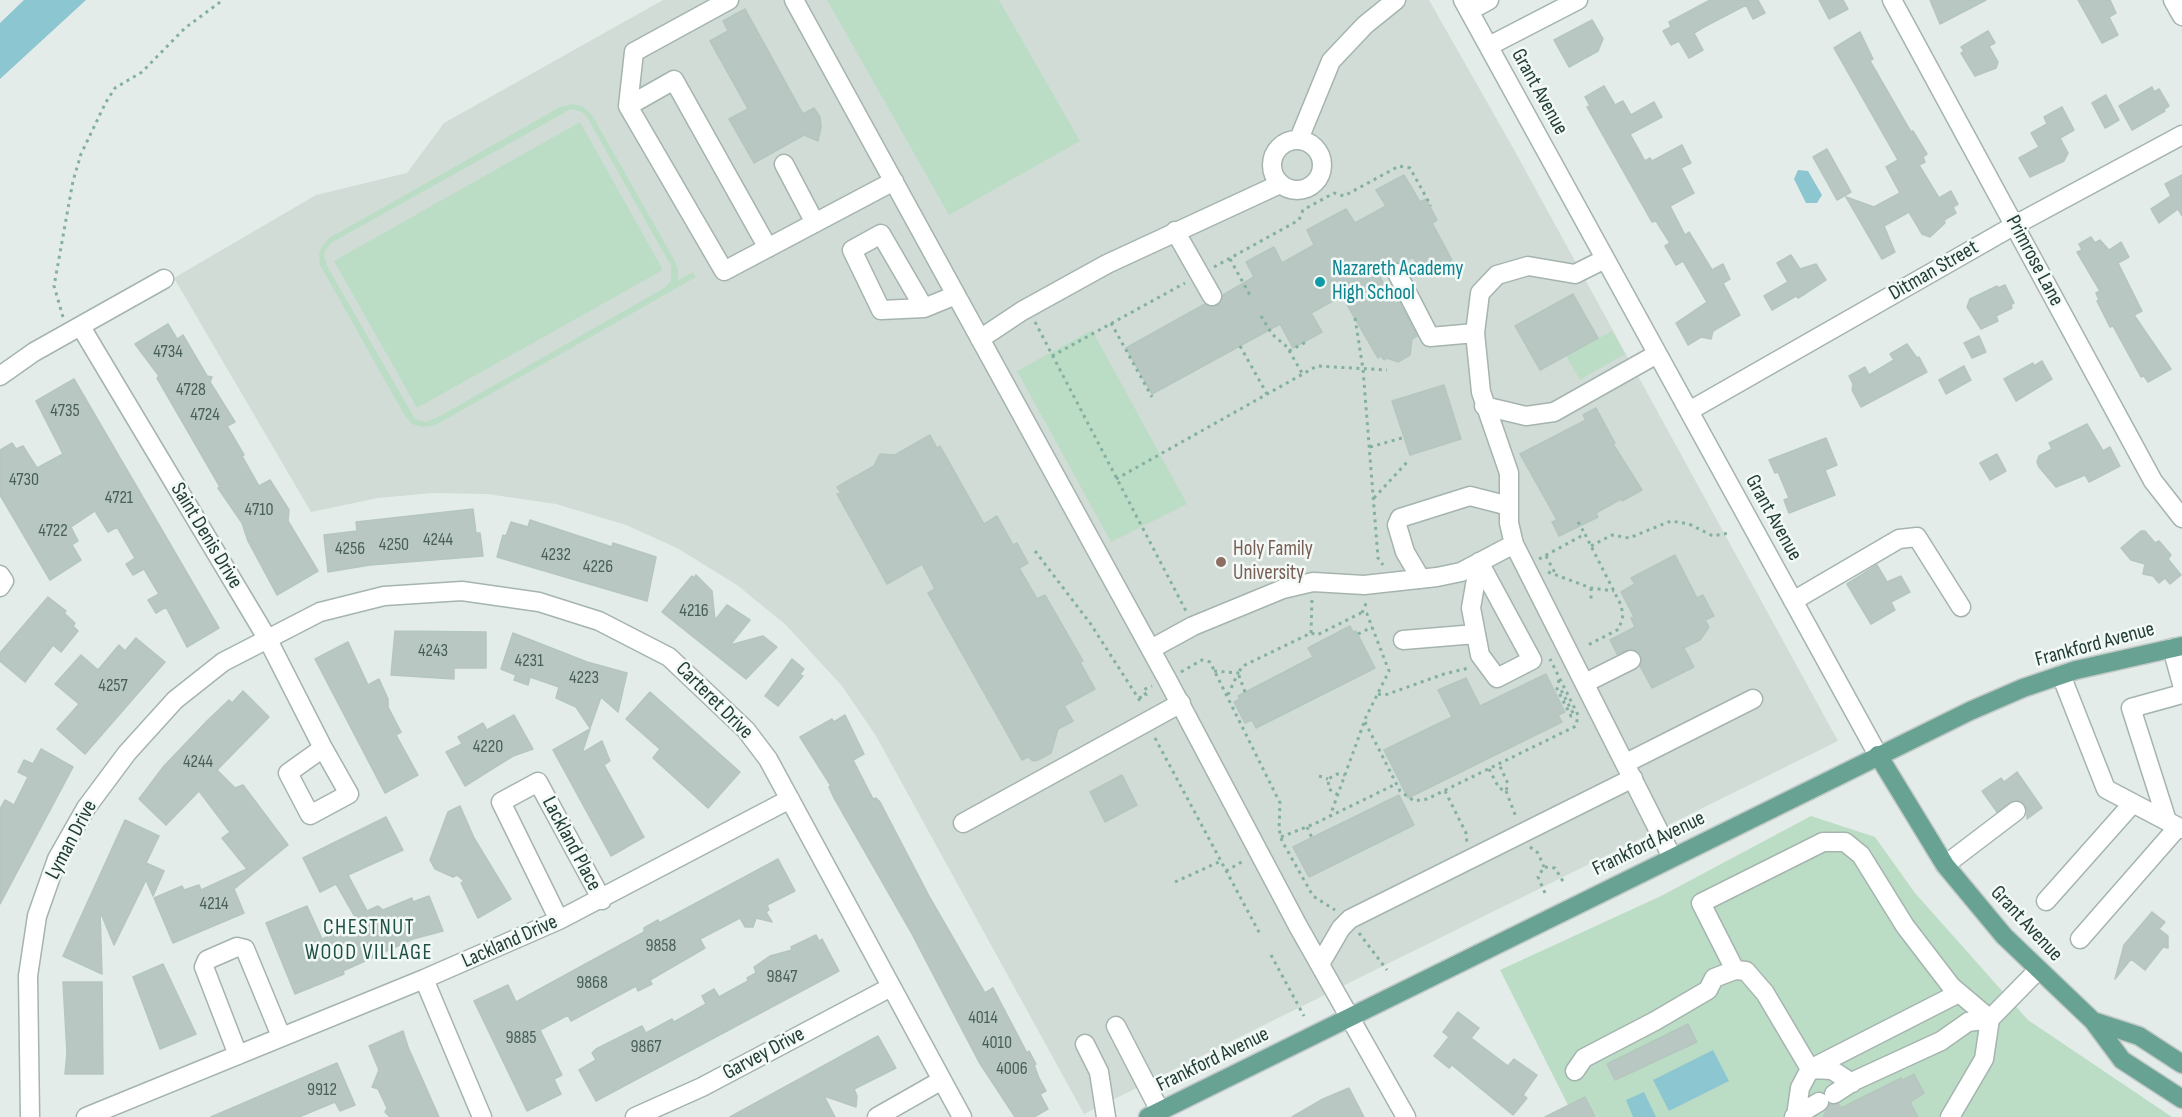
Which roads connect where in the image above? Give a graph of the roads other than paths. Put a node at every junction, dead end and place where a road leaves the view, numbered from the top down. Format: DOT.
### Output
graph roads {
  1 [pos="729,0"];
  2 [pos="794,0"];
  3 [pos="1396,0"];
  4 [pos="1489,0"];
  5 [pos="1578,0"];
  6 [pos="1892,0"];
  7 [pos="2173,0"];
  8 [pos="1466,5"];
  9 [pos="2182,16"];
  10 [pos="1489,46"];
  11 [pos="628,106"];
  12 [pos="2182,135"];
  13 [pos="1299,139"];
  14 [pos="784,164"];
  15 [pos="894,182"];
  16 [pos="1280,184"];
  17 [pos="815,223"];
  18 [pos="2015,225"];
  19 [pos="1170,233"];
  20 [pos="768,248"];
  21 [pos="1605,258"];
  22 [pos="1397,273"];
  23 [pos="164,279"];
  24 [pos="956,295"];
  25 [pos="1212,296"];
  26 [pos="924,308"];
  27 [pos="77,329"];
  28 [pos="1475,333"];
  29 [pos="980,339"];
  30 [pos="1658,354"];
  31 [pos="0,376"];
  32 [pos="1484,406"];
  33 [pos="1689,411"];
  34 [pos="1509,506"];
  35 [pos="2182,518"];
  36 [pos="1514,544"];
  37 [pos="1479,562"];
  38 [pos="0,575"];
  39 [pos="1421,579"];
  40 [pos="0,587"];
  41 [pos="1793,601"];
  42 [pos="1961,607"];
  43 [pos="1476,634"];
  44 [pos="267,638"];
  45 [pos="1403,640"];
  46 [pos="2177,647"];
  47 [pos="1151,649"];
  48 [pos="1631,660"];
  49 [pos="2061,675"];
  50 [pos="1585,683"];
  51 [pos="2182,684"];
  52 [pos="2182,694"];
  53 [pos="1753,699"];
  54 [pos="1180,703"];
  55 [pos="323,748"];
  56 [pos="1878,755"];
  57 [pos="1629,771"];
  58 [pos="790,799"];
  59 [pos="2133,803"];
  60 [pos="2016,811"];
  61 [pos="963,823"];
  62 [pos="2176,825"];
  63 [pos="1672,857"];
  64 [pos="1946,865"];
  65 [pos="602,900"];
  66 [pos="2046,901"];
  67 [pos="559,920"];
  68 [pos="2080,939"];
  69 [pos="1320,964"];
  70 [pos="1735,970"];
  71 [pos="2037,971"];
  72 [pos="424,979"];
  73 [pos="891,987"];
  74 [pos="1959,993"];
  75 [pos="1351,1017"];
  76 [pos="1990,1019"];
  77 [pos="2093,1022"];
  78 [pos="1116,1026"];
  79 [pos="281,1036"];
  80 [pos="1085,1044"];
  81 [pos="238,1054"];
  82 [pos="2182,1064"];
  83 [pos="1810,1069"];
  84 [pos="1575,1071"];
  85 [pos="942,1080"];
  86 [pos="1852,1083"];
  87 [pos="2182,1099"];
  88 [pos="1154,1114"];
  89 [pos="1795,1116"];
  90 [pos="30,1117"];
  91 [pos="86,1117"];
  92 [pos="482,1117"];
  93 [pos="635,1117"];
  94 [pos="877,1117"];
  95 [pos="962,1117"];
  96 [pos="1106,1117"];
  97 [pos="1406,1117"];
  98 [pos="1950,1117"];
  1 -- 11 [label="street"];
  2 -- 15 [label="street"];
  3 -- 13 [label="street"];
  4 -- 8 [label="street"];
  5 -- 10 [label="street"];
  6 -- 18 [label="street, Primrose Lane"];
  7 -- 9 [label="street"];
  8 -- 10 [label="street, Grant Avenue"];
  10 -- 21 [label="street, Grant Avenue"];
  11 -- 20 [label="street"];
  11 -- 20 [label="street"];
  12 -- 18 [label="street, Ditman Street"];
  13 -- 16 [label="street"];
  13 -- 16 [label="street"];
  14 -- 17 [label="street"];
  15 -- 17 [label="street"];
  15 -- 24 [label="street"];
  16 -- 19 [label="street"];
  17 -- 20 [label="street"];
  18 -- 33 [label="street, Ditman Street"];
  18 -- 35 [label="street, Primrose Lane"];
  19 -- 25 [label="street"];
  19 -- 29 [label="street"];
  21 -- 28 [label="street"];
  21 -- 30 [label="street, Grant Avenue"];
  22 -- 28 [label="street"];
  23 -- 27 [label="street"];
  24 -- 26 [label="street"];
  24 -- 29 [label="street"];
  26 -- 26 [label="street"];
  27 -- 31 [label="street"];
  27 -- 44 [label="street, Saint Denis Drive"];
  28 -- 32 [label="street"];
  29 -- 47 [label="street"];
  30 -- 32 [label="street"];
  30 -- 33 [label="street, Grant Avenue"];
  32 -- 34 [label="street"];
  33 -- 41 [label="street, Grant Avenue"];
  34 -- 36 [label="street"];
  34 -- 39 [label="street"];
  36 -- 37 [label="street"];
  36 -- 50 [label="street"];
  37 -- 39 [label="street"];
  37 -- 43 [label="street"];
  37 -- 43 [label="street"];
  38 -- 40 [label="street"];
  39 -- 47 [label="street"];
  41 -- 42 [label="street"];
  41 -- 56 [label="street, Grant Avenue"];
  43 -- 45 [label="street"];
  44 -- 55 [label="street, Saint Denis Drive"];
  44 -- 58 [label="street, Carteret Drive"];
  44 -- 90 [label="street, Lyman Drive"];
  46 -- 49 [label="main road, Frankford Avenue"];
  46 -- 51 [label="street"];
  47 -- 54 [label="street"];
  48 -- 50 [label="street"];
  49 -- 56 [label="main road, Frankford Avenue"];
  49 -- 59 [label="street"];
  50 -- 57 [label="street"];
  52 -- 62 [label="street"];
  53 -- 57 [label="street"];
  54 -- 61 [label="street"];
  54 -- 69 [label="street"];
  56 -- 63 [label="main road, Frankford Avenue"];
  56 -- 64 [label="main road, Grant Avenue"];
  57 -- 63 [label="street"];
  57 -- 69 [label="street"];
  58 -- 65 [label="street, Lackland Drive"];
  58 -- 73 [label="street, Carteret Drive"];
  59 -- 62 [label="street"];
  59 -- 66 [label="street"];
  60 -- 64 [label="street"];
  62 -- 68 [label="street"];
  63 -- 75 [label="main road, Frankford Avenue"];
  64 -- 71 [label="main road, Grant Avenue"];
  65 -- 67 [label="street, Lackland Drive"];
  65 -- 67 [label="street, Lackland Place"];
  67 -- 72 [label="street, Lackland Drive"];
  69 -- 75 [label="street"];
  70 -- 74 [label="street"];
  70 -- 83 [label="street"];
  70 -- 84 [label="street"];
  71 -- 76 [label="street"];
  71 -- 77 [label="main road, Grant Avenue"];
  72 -- 79 [label="street, Lackland Drive"];
  72 -- 92 [label="street"];
  73 -- 85 [label="street, Carteret Drive"];
  73 -- 93 [label="street, Garvey Drive"];
  74 -- 76 [label="street"];
  74 -- 83 [label="street"];
  75 -- 88 [label="main road, Frankford Avenue"];
  75 -- 97 [label="street"];
  76 -- 86 [label="street"];
  76 -- 98 [label="street"];
  77 -- 82 [label="main road, Grant Avenue"];
  77 -- 87 [label="main road, Grant Avenue"];
  78 -- 88 [label="street"];
  79 -- 81 [label="street, Lackland Drive"];
  79 -- 81 [label="street"];
  80 -- 96 [label="street"];
  81 -- 91 [label="street, Lackland Drive"];
  83 -- 86 [label="street"];
  83 -- 89 [label="street"];
  85 -- 94 [label="street"];
  85 -- 95 [label="street, Carteret Drive"];
  86 -- 89 [label="street"];
}
